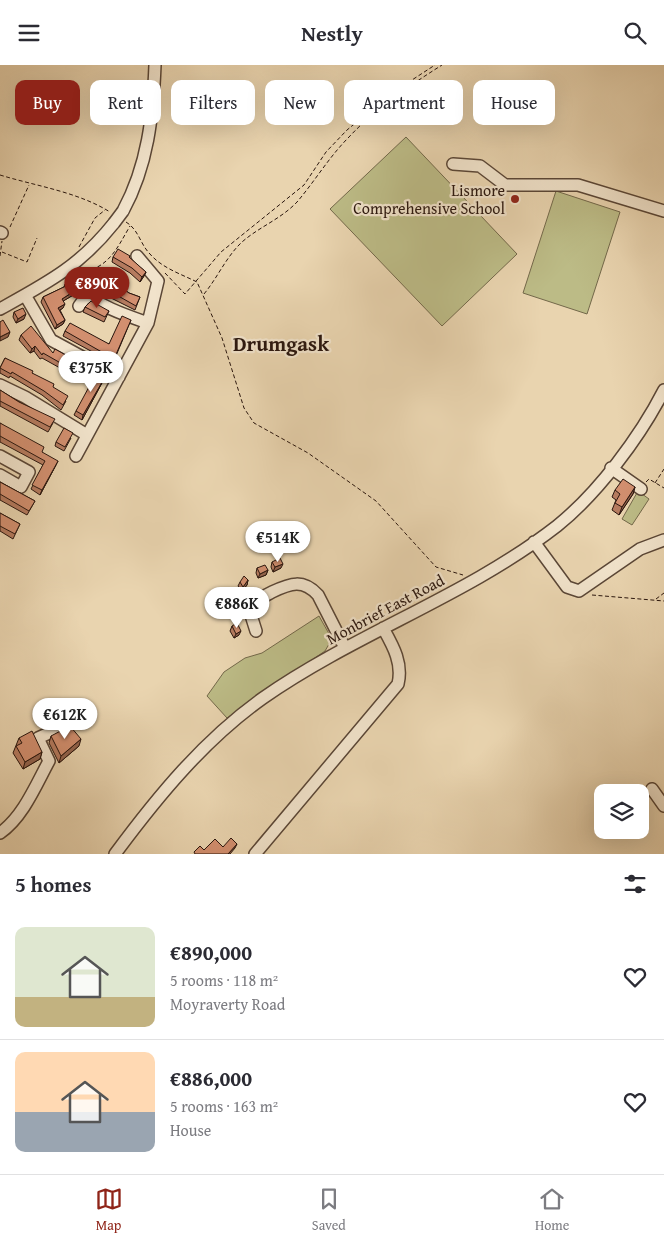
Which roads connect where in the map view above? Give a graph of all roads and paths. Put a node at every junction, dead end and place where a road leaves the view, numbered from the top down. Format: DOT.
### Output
graph roads {
  1 [pos="156,65"];
  2 [pos="435,65"];
  3 [pos="442,65"];
  4 [pos="453,163"];
  5 [pos="29,184"];
  6 [pos="106,209"];
  7 [pos="664,211"];
  8 [pos="131,225"];
  9 [pos="1,233"];
  10 [pos="37,238"];
  11 [pos="78,248"];
  12 [pos="2,251"];
  13 [pos="142,254"];
  14 [pos="0,256"];
  15 [pos="156,265"];
  16 [pos="161,270"];
  17 [pos="76,273"];
  18 [pos="197,281"];
  19 [pos="204,294"];
  20 [pos="25,295"];
  21 [pos="79,306"];
  22 [pos="0,309"];
  23 [pos="148,323"];
  24 [pos="119,377"];
  25 [pos="0,385"];
  26 [pos="664,390"];
  27 [pos="87,435"];
  28 [pos="0,456"];
  29 [pos="76,456"];
  30 [pos="611,468"];
  31 [pos="664,471"];
  32 [pos="0,475"];
  33 [pos="655,483"];
  34 [pos="664,488"];
  35 [pos="641,489"];
  36 [pos="664,540"];
  37 [pos="534,542"];
  38 [pos="473,579"];
  39 [pos="580,591"];
  40 [pos="664,593"];
  41 [pos="656,599"];
  42 [pos="664,601"];
  43 [pos="383,628"];
  44 [pos="256,631"];
  45 [pos="345,649"];
  46 [pos="89,715"];
  47 [pos="652,789"];
  48 [pos="664,806"];
  49 [pos="0,833"];
  50 [pos="115,854"];
  51 [pos="255,854"];
  1 -- 20 [label="street, bridge"];
  2 -- 18 [label="path"];
  3 -- 19 [label="path"];
  4 -- 7 [label="street"];
  5 -- 9 [label="path"];
  6 -- 11 [label="path"];
  8 -- 17 [label="path"];
  9 -- 12 [label="path"];
  10 -- 12 [label="path"];
  12 -- 14 [label="path"];
  13 -- 15 [label="path"];
  13 -- 23 [label="street"];
  16 -- 18 [label="path"];
  18 -- 19 [label="path"];
  19 -- 38 [label="path"];
  20 -- 22 [label="street"];
  20 -- 24 [label="street"];
  21 -- 23 [label="street"];
  23 -- 24 [label="street"];
  24 -- 27 [label="street"];
  25 -- 27 [label="street"];
  26 -- 30 [label="street, Monbrief East Road"];
  27 -- 29 [label="street"];
  28 -- 32 [label="street"];
  30 -- 35 [label="street"];
  30 -- 37 [label="street, Monbrief East Road"];
  31 -- 33 [label="path"];
  33 -- 34 [label="path"];
  33 -- 35 [label="path"];
  36 -- 39 [label="street"];
  37 -- 38 [label="street, Monbrief East Road"];
  37 -- 39 [label="street"];
  38 -- 43 [label="street, Monbrief East Road"];
  39 -- 41 [label="path"];
  40 -- 41 [label="path"];
  41 -- 42 [label="path"];
  43 -- 45 [label="street, Monbrief East Road"];
  43 -- 51 [label="street"];
  44 -- 45 [label="street"];
  45 -- 50 [label="street, Monbrief East Road"];
  46 -- 49 [label="street"];
  47 -- 48 [label="street"];
}
